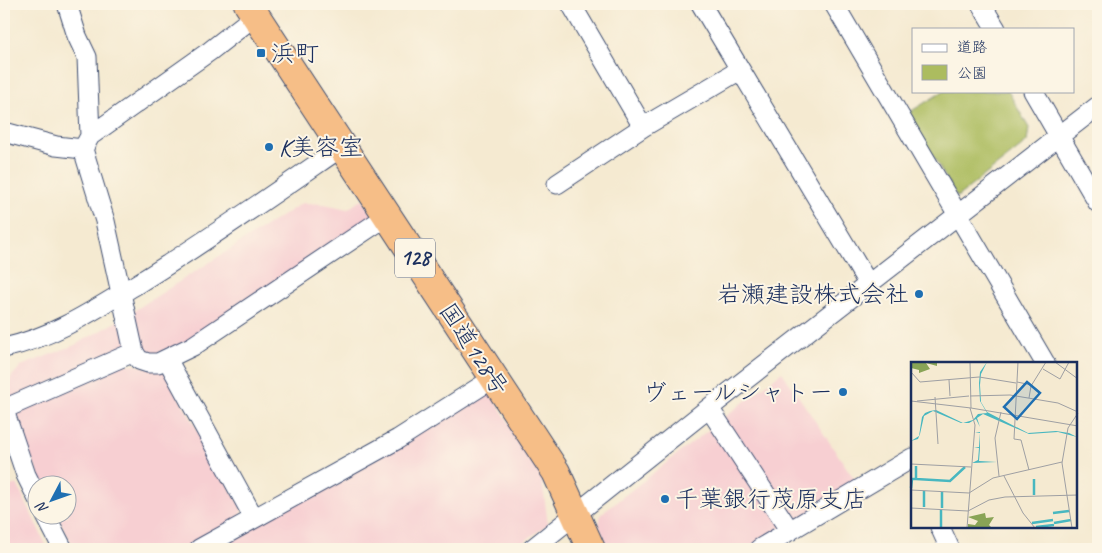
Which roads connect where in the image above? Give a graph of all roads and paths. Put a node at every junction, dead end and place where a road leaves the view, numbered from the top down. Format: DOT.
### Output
graph roads {
  1 [pos="67,4"];
  2 [pos="571,4"];
  3 [pos="701,4"];
  4 [pos="834,4"];
  5 [pos="981,4"];
  6 [pos="252,10"];
  7 [pos="995,28"];
  8 [pos="740,70"];
  9 [pos="1033,92"];
  10 [pos="1098,106"];
  11 [pos="644,127"];
  12 [pos="4,132"];
  13 [pos="1060,137"];
  14 [pos="86,143"];
  15 [pos="343,146"];
  16 [pos="557,184"];
  17 [pos="1098,203"];
  18 [pos="387,216"];
  19 [pos="958,216"];
  20 [pos="869,285"];
  21 [pos="122,293"];
  22 [pos="4,348"];
  23 [pos="134,352"];
  24 [pos="167,359"];
  25 [pos="1043,362"];
  26 [pos="492,376"];
  27 [pos="709,408"];
  28 [pos="4,410"];
  29 [pos="911,459"];
  30 [pos="28,479"];
  31 [pos="575,516"];
  32 [pos="254,518"];
  33 [pos="51,526"];
  34 [pos="940,528"];
  35 [pos="790,531"];
  36 [pos="207,547"];
  37 [pos="63,549"];
  38 [pos="532,549"];
  39 [pos="590,549"];
  40 [pos="759,549"];
  41 [pos="950,549"];
  1 -- 14 [label="street"];
  2 -- 11 [label="street"];
  3 -- 8 [label="street"];
  4 -- 19 [label="street"];
  5 -- 7 [label="street"];
  6 -- 14 [label="street"];
  6 -- 15 [label="highway, 国道128号 / 128"];
  8 -- 11 [label="street"];
  8 -- 20 [label="street"];
  9 -- 13 [label="street"];
  10 -- 13 [label="street"];
  11 -- 16 [label="street"];
  12 -- 14 [label="street"];
  13 -- 17 [label="street"];
  13 -- 19 [label="street"];
  14 -- 21 [label="street"];
  15 -- 18 [label="highway, 国道128号 / 128"];
  15 -- 21 [label="street"];
  18 -- 24 [label="street"];
  18 -- 26 [label="highway, 国道128号 / 128"];
  19 -- 20 [label="street"];
  19 -- 25 [label="street"];
  20 -- 27 [label="street"];
  21 -- 22 [label="street"];
  21 -- 23 [label="street"];
  23 -- 24 [label="street"];
  23 -- 28 [label="street"];
  24 -- 32 [label="street"];
  26 -- 31 [label="highway, 国道128号 / 128"];
  26 -- 32 [label="street"];
  27 -- 31 [label="street"];
  27 -- 35 [label="street"];
  28 -- 30 [label="street"];
  29 -- 35 [label="street"];
  31 -- 38 [label="street"];
  31 -- 39 [label="highway, 国道128号 / 128"];
  32 -- 36 [label="street"];
  33 -- 37 [label="street"];
  34 -- 41 [label="street"];
  35 -- 40 [label="street"];
}
